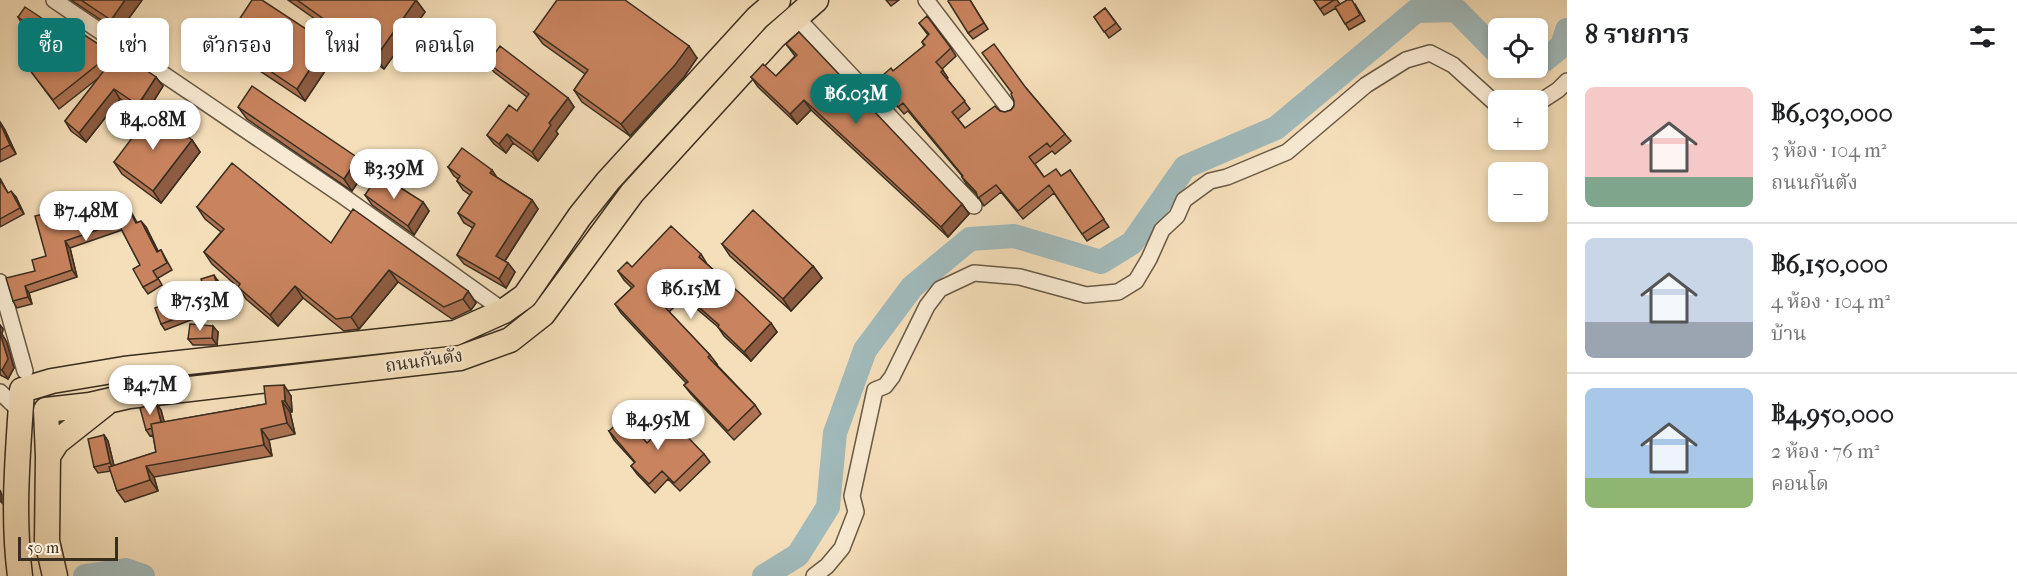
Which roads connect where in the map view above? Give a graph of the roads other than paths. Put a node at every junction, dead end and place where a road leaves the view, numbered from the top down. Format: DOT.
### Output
graph roads {
  1 [pos="54,0"];
  2 [pos="778,0"];
  3 [pos="816,0"];
  4 [pos="926,0"];
  5 [pos="796,17"];
  6 [pos="1567,81"];
  7 [pos="1548,96"];
  8 [pos="1488,97"];
  9 [pos="1010,110"];
  10 [pos="643,143"];
  11 [pos="662,160"];
  12 [pos="974,206"];
  13 [pos="0,282"];
  14 [pos="504,311"];
  15 [pos="478,322"];
  16 [pos="487,348"];
  17 [pos="124,369"];
  18 [pos="19,391"];
  19 [pos="120,398"];
  20 [pos="46,410"];
  21 [pos="48,456"];
  22 [pos="20,576"];
  23 [pos="55,576"];
  24 [pos="814,576"];
  1 -- 14 [label="street"];
  2 -- 10 [label="main road, ถนนกันตัง"];
  3 -- 5 [label="main road, ถนนกันตัง"];
  4 -- 9 [label="street"];
  5 -- 11 [label="main road, ถนนกันตัง"];
  5 -- 12 [label="street"];
  6 -- 7 [label="street"];
  8 -- 24 [label="street"];
  10 -- 11 [label="main road"];
  10 -- 14 [label="main road, ถนนกันตัง"];
  11 -- 16 [label="main road, ถนนกันตัง"];
  13 -- 18 [label="street"];
  14 -- 15 [label="main road, ถนนกันตัง"];
  15 -- 16 [label="main road"];
  15 -- 17 [label="main road, ถนนกันตัง"];
  16 -- 19 [label="main road, ถนนกันตัง"];
  17 -- 18 [label="main road, ถนนกันตัง"];
  17 -- 19 [label="main road"];
  18 -- 20 [label="main road, ถนนกันตัง"];
  18 -- 22 [label="main road"];
  19 -- 20 [label="main road, ถนนกันตัง"];
  19 -- 21 [label="main road"];
  20 -- 21 [label="main road"];
  21 -- 23 [label="main road"];
}
